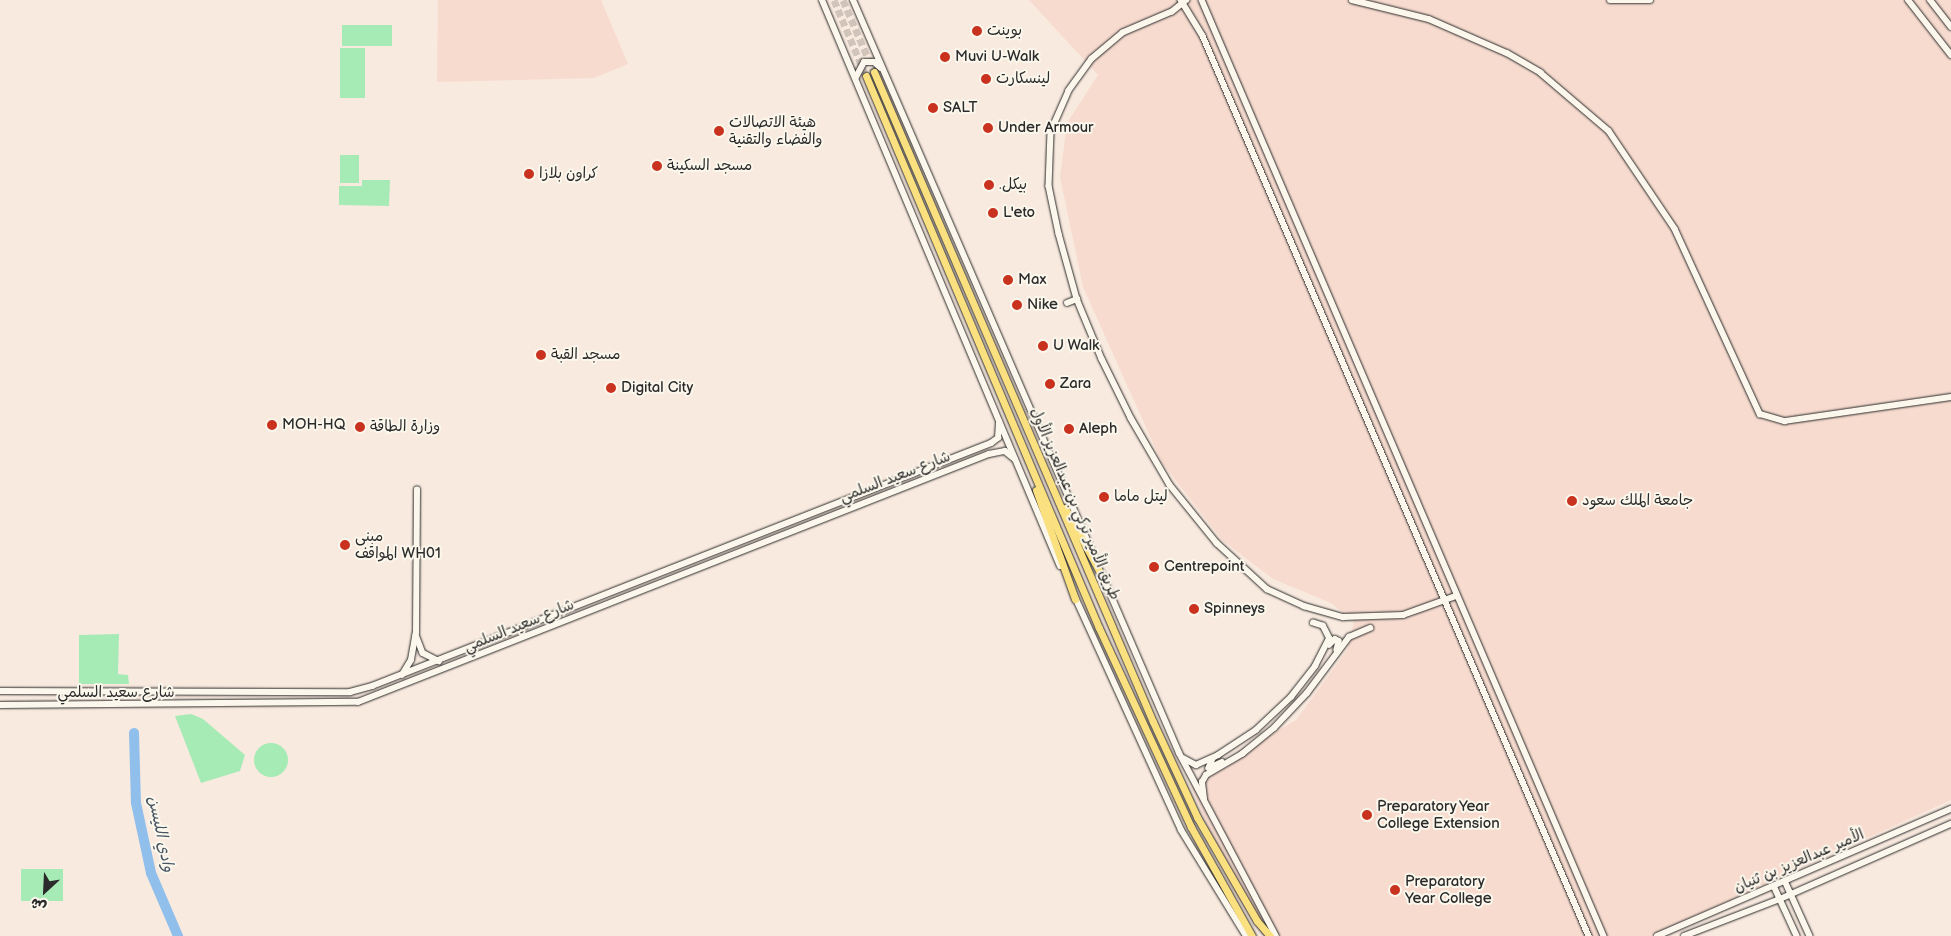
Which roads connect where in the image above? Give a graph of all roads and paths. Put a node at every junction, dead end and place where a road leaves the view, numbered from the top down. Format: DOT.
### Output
graph roads {
  1 [pos="822,0"];
  2 [pos="1202,0"];
  3 [pos="1352,0"];
  4 [pos="1610,0"];
  5 [pos="1650,0"];
  6 [pos="1908,0"];
  7 [pos="1930,0"];
  8 [pos="1183,1"];
  9 [pos="854,2"];
  10 [pos="1951,27"];
  11 [pos="1951,55"];
  12 [pos="874,72"];
  13 [pos="886,75"];
  14 [pos="866,76"];
  15 [pos="858,84"];
  16 [pos="1297,222"];
  17 [pos="1284,227"];
  18 [pos="1077,299"];
  19 [pos="1067,302"];
  20 [pos="1951,397"];
  21 [pos="998,415"];
  22 [pos="1020,442"];
  23 [pos="985,445"];
  24 [pos="1036,451"];
  25 [pos="989,454"];
  26 [pos="1019,463"];
  27 [pos="417,490"];
  28 [pos="1103,578"];
  29 [pos="1456,596"];
  30 [pos="1075,599"];
  31 [pos="1443,601"];
  32 [pos="1313,623"];
  33 [pos="1370,628"];
  34 [pos="416,633"];
  35 [pos="439,661"];
  36 [pos="1330,663"];
  37 [pos="1315,666"];
  38 [pos="402,675"];
  39 [pos="0,692"];
  40 [pos="0,705"];
  41 [pos="1179,754"];
  42 [pos="1242,754"];
  43 [pos="1218,755"];
  44 [pos="1530,758"];
  45 [pos="1518,763"];
  46 [pos="1204,804"];
  47 [pos="1951,809"];
  48 [pos="1951,824"];
  49 [pos="1785,881"];
  50 [pos="1774,886"];
  51 [pos="1791,894"];
  52 [pos="1780,899"];
  53 [pos="1594,912"];
  54 [pos="1581,917"];
  55 [pos="1246,936"];
  56 [pos="1252,936"];
  57 [pos="1270,936"];
  58 [pos="1276,936"];
  59 [pos="1589,936"];
  60 [pos="1604,936"];
  61 [pos="1656,936"];
  62 [pos="1684,936"];
  63 [pos="1797,936"];
  64 [pos="1810,936"];
  1 -- 15 [label="main road"];
  2 -- 16 [label="street"];
  3 -- 20 [label="street"];
  4 -- 5 [label="main road"];
  6 -- 11 [label="main road"];
  7 -- 10 [label="main road"];
  8 -- 17 [label="street"];
  8 -- 18 [label="street"];
  9 -- 13 [label="main road"];
  12 -- 24 [label="main road, طريق الأمير تركي بن عبدالعزيز الأول"];
  13 -- 15 [label="main road"];
  13 -- 28 [label="main road"];
  14 -- 22 [label="main road, طريق الأمير تركي بن عبدالعزيز الأول"];
  15 -- 21 [label="main road"];
  16 -- 17 [label="street"];
  16 -- 29 [label="street"];
  17 -- 31 [label="street"];
  18 -- 19 [label="street"];
  18 -- 31 [label="street"];
  21 -- 23 [label="street, شارع سعيد السلمي"];
  21 -- 26 [label="main road"];
  22 -- 30 [label="main road"];
  22 -- 56 [label="main road, طريق الأمير تركي بن عبدالعزيز الأول"];
  23 -- 25 [label="street"];
  23 -- 35 [label="street, شارع سعيد السلمي"];
  24 -- 28 [label="main road"];
  24 -- 57 [label="main road, طريق الأمير تركي بن عبدالعزيز الأول"];
  25 -- 26 [label="street, شارع سعيد السلمي"];
  25 -- 40 [label="street, شارع سعيد السلمي"];
  26 -- 30 [label="main road"];
  27 -- 34 [label="street"];
  28 -- 41 [label="main road"];
  29 -- 31 [label="street"];
  29 -- 44 [label="street"];
  30 -- 55 [label="main road"];
  31 -- 45 [label="street"];
  32 -- 37 [label="street"];
  33 -- 36 [label="street"];
  34 -- 35 [label="street"];
  34 -- 38 [label="street"];
  35 -- 38 [label="street, شارع سعيد السلمي"];
  36 -- 37 [label="street"];
  36 -- 42 [label="street"];
  37 -- 43 [label="street"];
  38 -- 39 [label="street, شارع سعيد السلمي"];
  41 -- 43 [label="street"];
  41 -- 46 [label="main road"];
  42 -- 43 [label="street"];
  42 -- 46 [label="street"];
  44 -- 45 [label="street"];
  44 -- 53 [label="street"];
  45 -- 54 [label="street"];
  46 -- 58 [label="main road"];
  47 -- 49 [label="street, الأمير عبدالعزيز بن ثنيان"];
  48 -- 51 [label="street, الأمير عبدالعزيز بن ثنيان"];
  49 -- 50 [label="street, الأمير عبدالعزيز بن ثنيان"];
  49 -- 51 [label="street"];
  50 -- 52 [label="street"];
  50 -- 61 [label="street, الأمير عبدالعزيز بن ثنيان"];
  51 -- 52 [label="street, الأمير عبدالعزيز بن ثنيان"];
  51 -- 64 [label="street"];
  52 -- 62 [label="street, الأمير عبدالعزيز بن ثنيان"];
  52 -- 63 [label="street"];
  53 -- 54 [label="street"];
  53 -- 60 [label="street"];
  54 -- 59 [label="street"];
}
